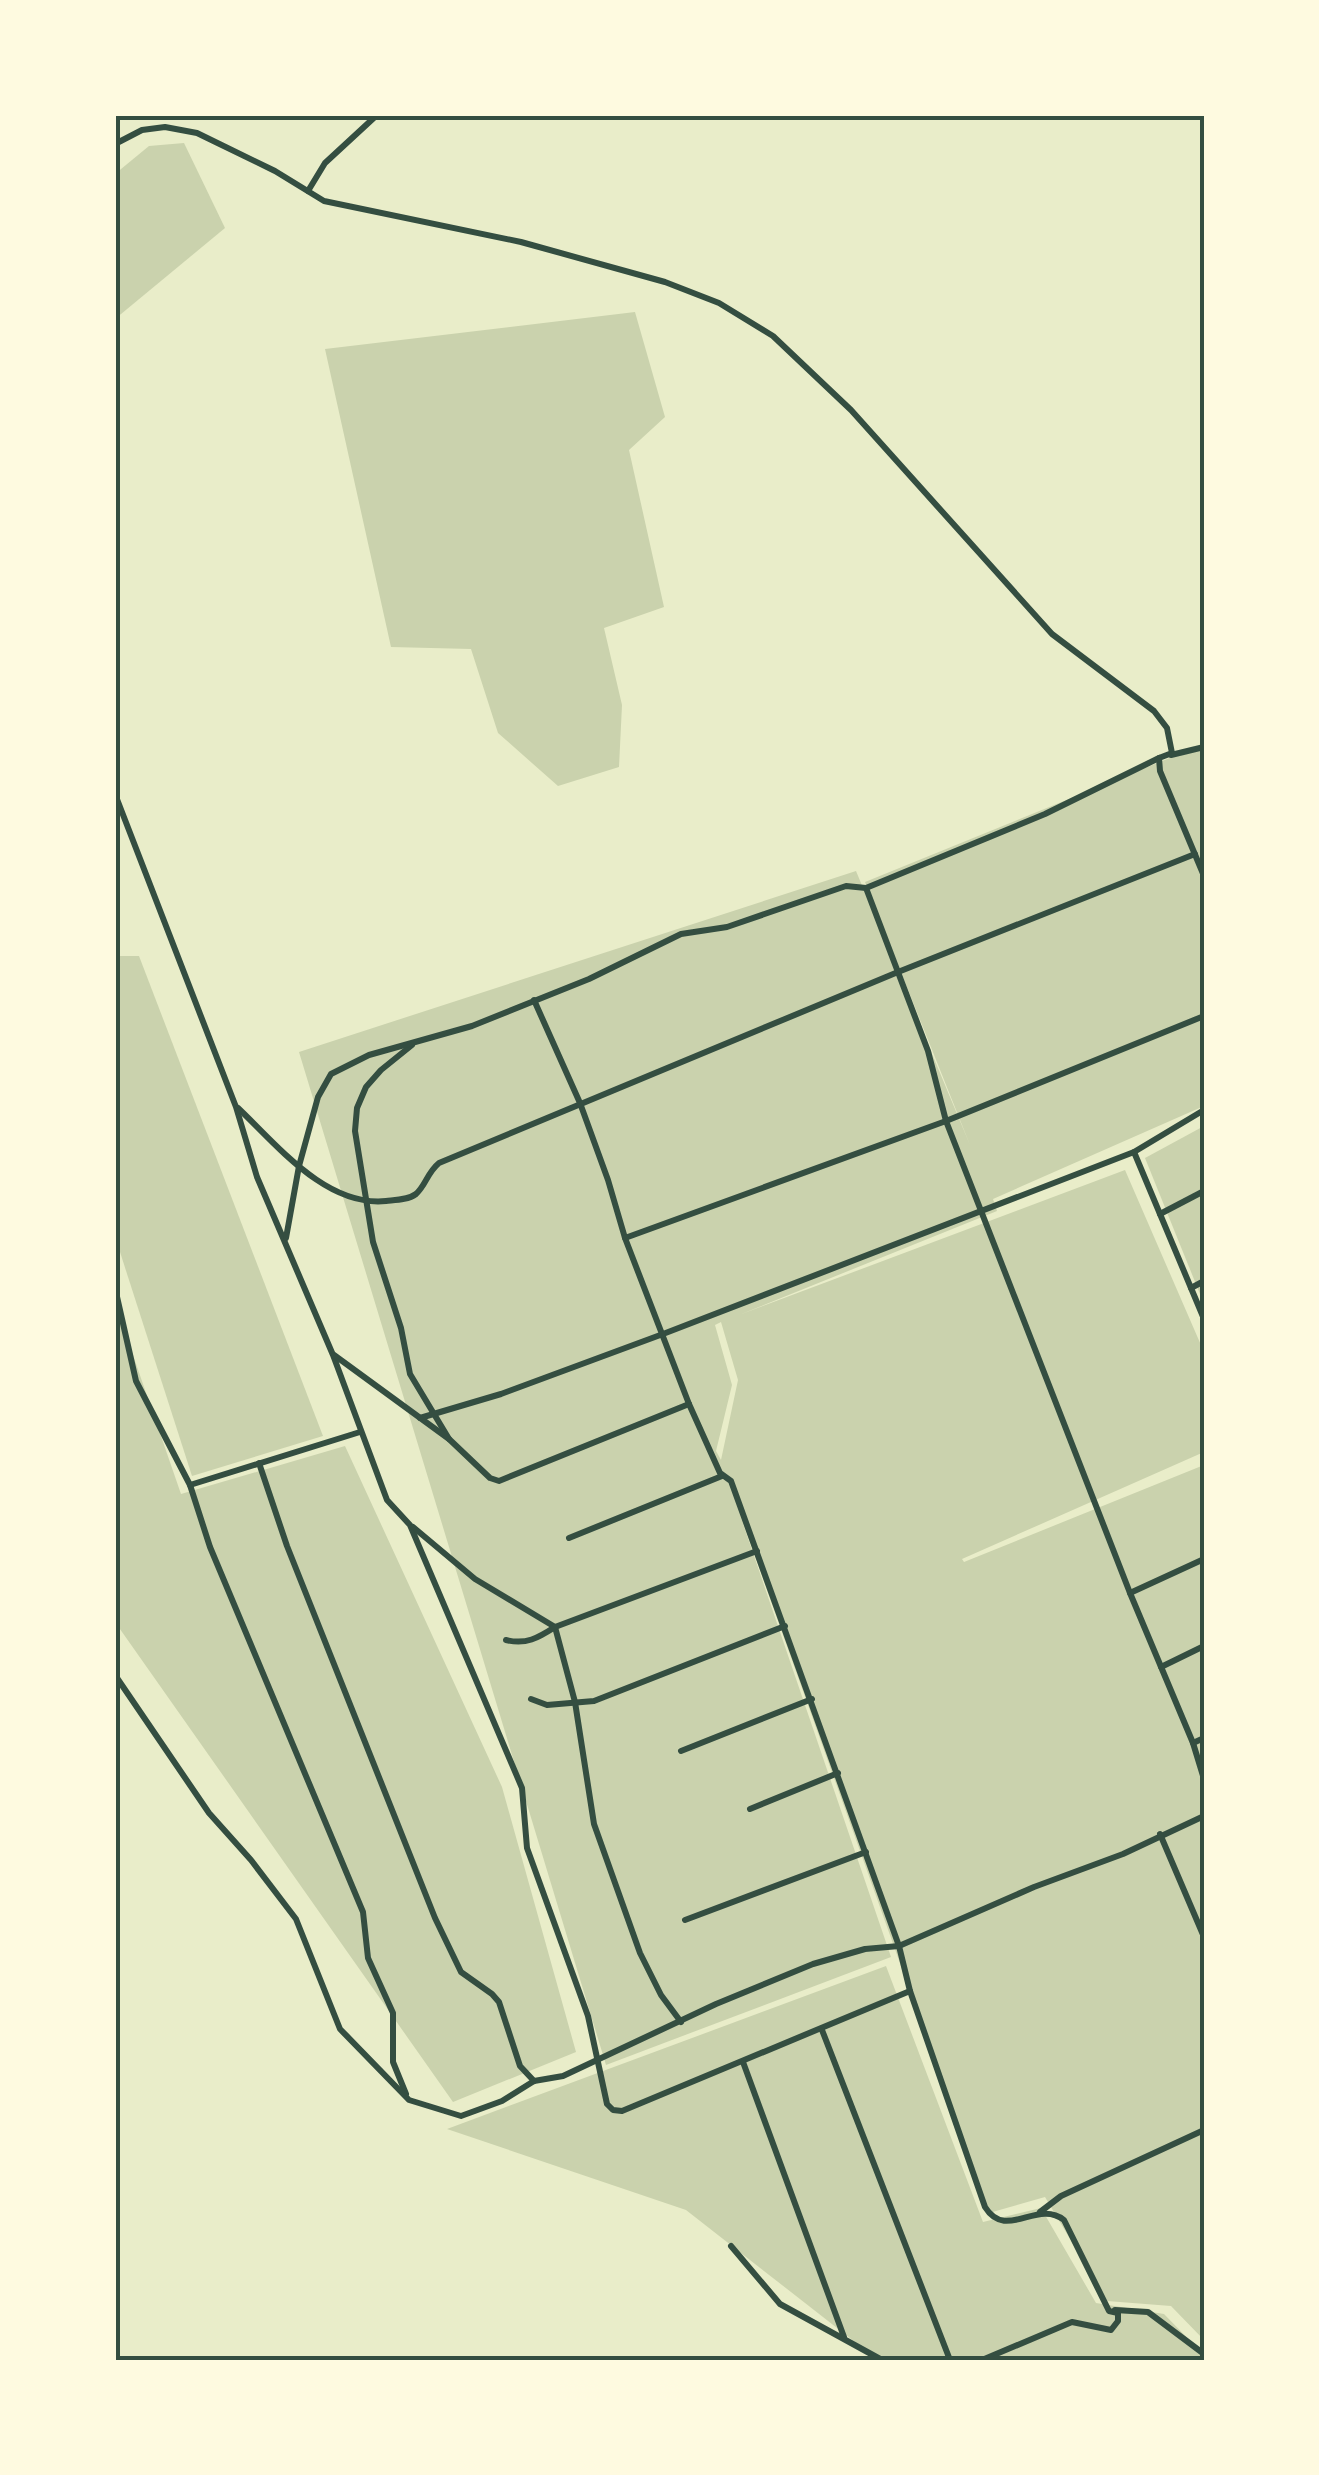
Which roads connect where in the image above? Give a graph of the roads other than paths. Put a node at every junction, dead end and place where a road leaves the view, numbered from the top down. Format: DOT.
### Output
graph roads {
  1 [pos="377,115"];
  2 [pos="115,144"];
  3 [pos="308,191"];
  4 [pos="1204,748"];
  5 [pos="1159,758"];
  6 [pos="115,794"];
  7 [pos="1195,854"];
  8 [pos="1204,876"];
  9 [pos="866,888"];
  10 [pos="898,972"];
  11 [pos="534,1000"];
  12 [pos="1204,1016"];
  13 [pos="416,1042"];
  14 [pos="580,1103"];
  15 [pos="236,1107"];
  16 [pos="1204,1110"];
  17 [pos="946,1121"];
  18 [pos="1134,1152"];
  19 [pos="300,1166"];
  20 [pos="1204,1192"];
  21 [pos="368,1203"];
  22 [pos="981,1209"];
  23 [pos="1160,1214"];
  24 [pos="626,1238"];
  25 [pos="286,1241"];
  26 [pos="1204,1282"];
  27 [pos="115,1288"];
  28 [pos="1191,1288"];
  29 [pos="1204,1319"];
  30 [pos="664,1334"];
  31 [pos="333,1354"];
  32 [pos="688,1404"];
  33 [pos="434,1415"];
  34 [pos="420,1418"];
  35 [pos="360,1432"];
  36 [pos="449,1439"];
  37 [pos="258,1463"];
  38 [pos="724,1476"];
  39 [pos="190,1485"];
  40 [pos="410,1524"];
  41 [pos="569,1538"];
  42 [pos="757,1551"];
  43 [pos="1204,1558"];
  44 [pos="1130,1593"];
  45 [pos="785,1626"];
  46 [pos="555,1627"];
  47 [pos="506,1640"];
  48 [pos="1204,1646"];
  49 [pos="1161,1667"];
  50 [pos="115,1675"];
  51 [pos="531,1699"];
  52 [pos="812,1699"];
  53 [pos="575,1702"];
  54 [pos="1204,1738"];
  55 [pos="1193,1744"];
  56 [pos="681,1751"];
  57 [pos="838,1772"];
  58 [pos="1204,1779"];
  59 [pos="750,1809"];
  60 [pos="1204,1816"];
  61 [pos="1160,1834"];
  62 [pos="866,1852"];
  63 [pos="685,1920"];
  64 [pos="1204,1938"];
  65 [pos="899,1946"];
  66 [pos="910,1992"];
  67 [pos="681,2022"];
  68 [pos="822,2030"];
  69 [pos="596,2060"];
  70 [pos="744,2062"];
  71 [pos="534,2081"];
  72 [pos="409,2100"];
  73 [pos="1204,2130"];
  74 [pos="1040,2212"];
  75 [pos="731,2246"];
  76 [pos="1108,2311"];
  77 [pos="844,2337"];
  78 [pos="1204,2354"];
  79 [pos="882,2360"];
  80 [pos="950,2360"];
  81 [pos="982,2360"];
  1 -- 3 [label="street"];
  2 -- 3 [label="street"];
  3 -- 5 [label="street"];
  4 -- 5 [label="street"];
  5 -- 7 [label="street"];
  5 -- 9 [label="street"];
  6 -- 15 [label="street"];
  7 -- 8 [label="street"];
  7 -- 10 [label="street"];
  9 -- 10 [label="street"];
  9 -- 11 [label="street"];
  10 -- 14 [label="street"];
  10 -- 17 [label="street"];
  11 -- 13 [label="street"];
  11 -- 14 [label="street"];
  12 -- 17 [label="street"];
  13 -- 19 [label="street"];
  13 -- 21 [label="street"];
  14 -- 21 [label="street"];
  14 -- 24 [label="street"];
  15 -- 19 [label="street"];
  15 -- 25 [label="street"];
  16 -- 18 [label="street"];
  17 -- 22 [label="street"];
  17 -- 24 [label="street"];
  18 -- 22 [label="street"];
  18 -- 23 [label="street"];
  19 -- 21 [label="street"];
  19 -- 25 [label="street"];
  20 -- 23 [label="street"];
  21 -- 33 [label="street"];
  22 -- 30 [label="street"];
  22 -- 44 [label="street"];
  23 -- 28 [label="street"];
  24 -- 30 [label="street"];
  25 -- 31 [label="street"];
  26 -- 28 [label="street"];
  27 -- 39 [label="street"];
  28 -- 29 [label="street"];
  30 -- 32 [label="street"];
  30 -- 33 [label="street"];
  31 -- 34 [label="street"];
  31 -- 35 [label="street"];
  32 -- 36 [label="street"];
  32 -- 38 [label="street"];
  33 -- 34 [label="street"];
  33 -- 36 [label="street"];
  34 -- 36 [label="street"];
  35 -- 37 [label="street"];
  35 -- 40 [label="street"];
  37 -- 39 [label="street"];
  37 -- 71 [label="street"];
  38 -- 41 [label="street"];
  38 -- 42 [label="street"];
  39 -- 72 [label="street"];
  40 -- 46 [label="street"];
  40 -- 69 [label="street"];
  42 -- 45 [label="street"];
  42 -- 46 [label="street"];
  43 -- 44 [label="street"];
  44 -- 49 [label="street"];
  45 -- 52 [label="street"];
  45 -- 53 [label="street"];
  46 -- 47 [label="street"];
  46 -- 53 [label="street"];
  48 -- 49 [label="street"];
  49 -- 55 [label="street"];
  50 -- 72 [label="street"];
  51 -- 53 [label="street"];
  52 -- 56 [label="street"];
  52 -- 57 [label="street"];
  53 -- 67 [label="street"];
  54 -- 55 [label="street"];
  55 -- 58 [label="street"];
  57 -- 59 [label="street"];
  57 -- 62 [label="street"];
  60 -- 61 [label="street"];
  61 -- 64 [label="street"];
  61 -- 65 [label="street"];
  62 -- 63 [label="street"];
  62 -- 65 [label="street"];
  65 -- 66 [label="street"];
  65 -- 67 [label="street"];
  66 -- 68 [label="street"];
  66 -- 74 [label="street"];
  67 -- 69 [label="street"];
  68 -- 70 [label="street"];
  68 -- 80 [label="street"];
  69 -- 70 [label="street"];
  69 -- 71 [label="street"];
  70 -- 77 [label="street"];
  71 -- 72 [label="street"];
  73 -- 74 [label="street"];
  74 -- 76 [label="street"];
  75 -- 77 [label="street"];
  76 -- 78 [label="street"];
  76 -- 81 [label="street"];
  77 -- 79 [label="street"];
}
